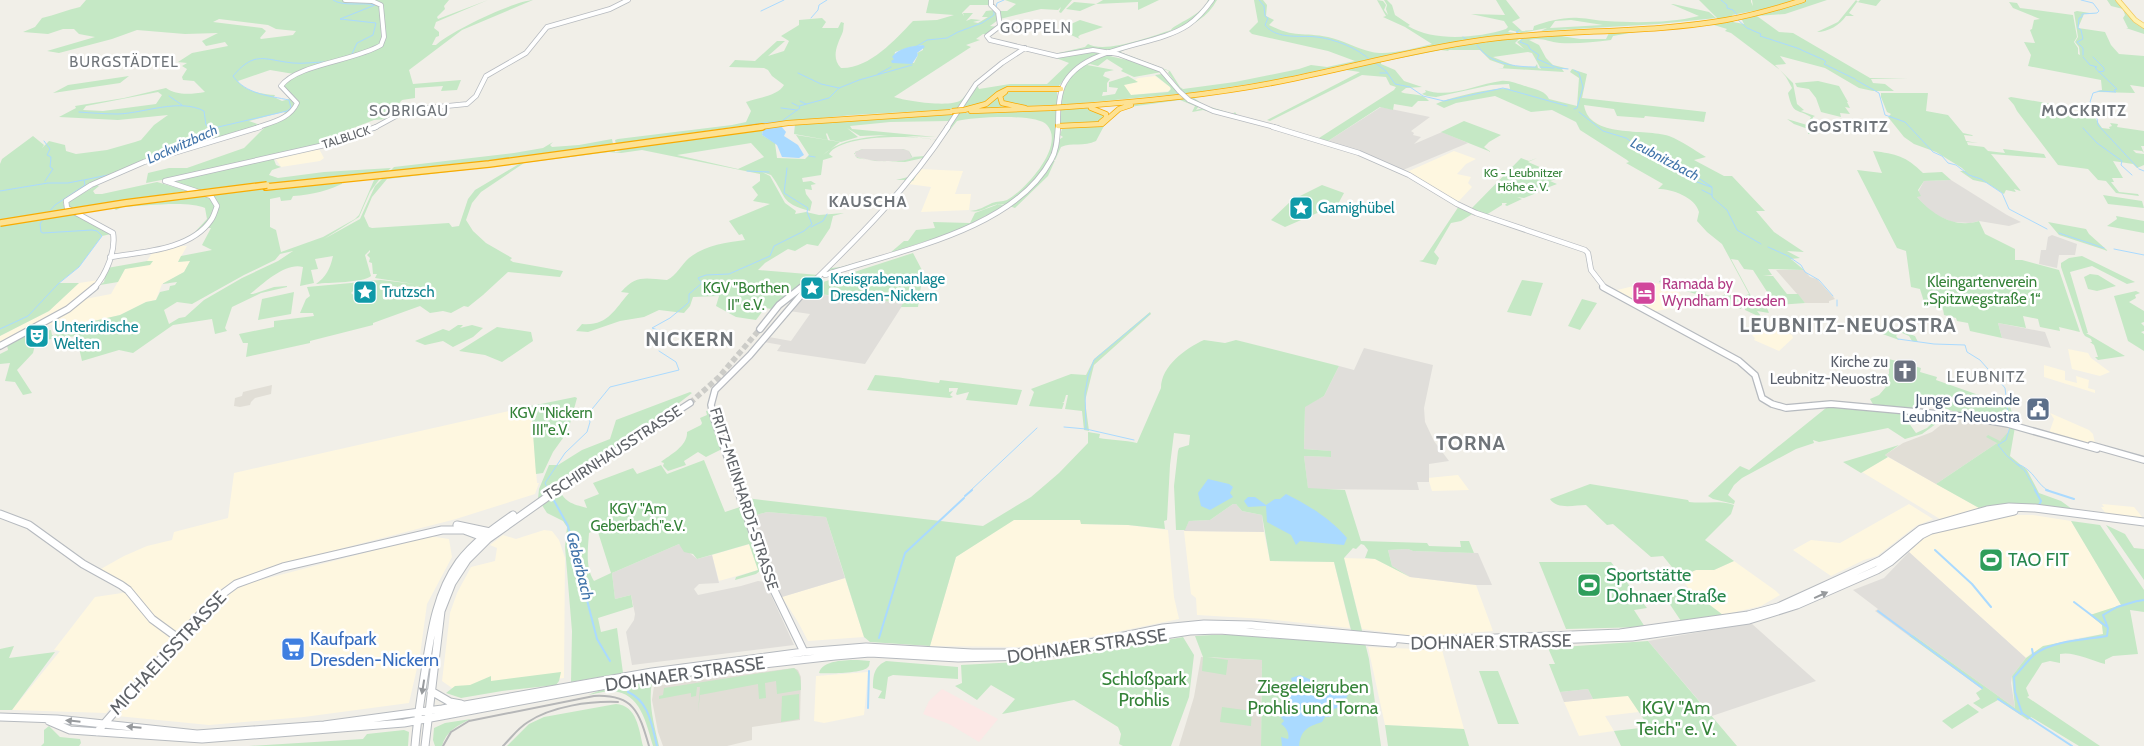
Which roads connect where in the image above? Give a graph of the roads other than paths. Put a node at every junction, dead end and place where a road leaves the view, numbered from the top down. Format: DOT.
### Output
graph roads {
  1 [pos="345,0"];
  2 [pos="628,0"];
  3 [pos="991,0"];
  4 [pos="1212,0"];
  5 [pos="1798,0"];
  6 [pos="1804,0"];
  7 [pos="2119,0"];
  8 [pos="1765,10"];
  9 [pos="2144,25"];
  10 [pos="1613,26"];
  11 [pos="1625,27"];
  12 [pos="1618,30"];
  13 [pos="1537,32"];
  14 [pos="1548,34"];
  15 [pos="1024,48"];
  16 [pos="1109,53"];
  17 [pos="1371,61"];
  18 [pos="1051,89"];
  19 [pos="1061,90"];
  20 [pos="1146,101"];
  21 [pos="1066,106"];
  22 [pos="1078,106"];
  23 [pos="1050,107"];
  24 [pos="1025,108"];
  25 [pos="964,111"];
  26 [pos="1058,126"];
  27 [pos="1066,126"];
  28 [pos="0,224"];
  29 [pos="110,257"];
  30 [pos="825,275"];
  31 [pos="803,286"];
  32 [pos="760,329"];
  33 [pos="0,346"];
  34 [pos="690,403"];
  35 [pos="2144,460"];
  36 [pos="2054,512"];
  37 [pos="0,514"];
  38 [pos="2144,522"];
  39 [pos="488,535"];
  40 [pos="178,638"];
  41 [pos="804,652"];
  42 [pos="431,691"];
  43 [pos="466,704"];
  44 [pos="428,715"];
  45 [pos="0,717"];
  46 [pos="418,717"];
  47 [pos="42,719"];
  48 [pos="103,724"];
  49 [pos="97,732"];
  50 [pos="415,746"];
  51 [pos="426,746"];
  1 -- 29 [label="main road"];
  2 -- 29 [label="main road, TALBLICK"];
  3 -- 15 [label="main road"];
  4 -- 16 [label="main road"];
  5 -- 8 [label="highway"];
  6 -- 8 [label="highway"];
  7 -- 9 [label="main road"];
  8 -- 11 [label="highway"];
  10 -- 11 [label="highway"];
  11 -- 12 [label="highway"];
  11 -- 13 [label="highway"];
  13 -- 14 [label="highway"];
  13 -- 17 [label="highway"];
  15 -- 16 [label="main road"];
  15 -- 41 [label="main road, FRITZ-MEINHARDT-STRASSE"];
  16 -- 19 [label="main road"];
  16 -- 35 [label="main road, bridge"];
  17 -- 20 [label="highway"];
  17 -- 21 [label="highway"];
  18 -- 19 [label="highway"];
  18 -- 24 [label="highway"];
  18 -- 25 [label="highway"];
  19 -- 26 [label="main road"];
  20 -- 22 [label="highway"];
  20 -- 27 [label="highway"];
  21 -- 22 [label="highway"];
  21 -- 23 [label="highway, bridge"];
  22 -- 27 [label="highway"];
  23 -- 24 [label="highway"];
  23 -- 25 [label="highway"];
  24 -- 25 [label="highway"];
  25 -- 28 [label="highway, bridge"];
  26 -- 27 [label="highway"];
  26 -- 30 [label="main road"];
  29 -- 33 [label="main road"];
  31 -- 32 [label="main road"];
  34 -- 39 [label="main road, TSCHIRNHAUSSTRASSE"];
  36 -- 38 [label="main road, DOHNAER STRASSE"];
  36 -- 41 [label="main road, DOHNAER STRASSE"];
  44 -- 36 [label="main road, DOHNAER STRASSE, one-way"];
  37 -- 40 [label="main road"];
  39 -- 40 [label="main road, MICHAELISSTRASSE"];
  39 -- 42 [label="main road, TSCHIRNHAUSSTRASSE"];
  39 -- 46 [label="main road, TSCHIRNHAUSSTRASSE, one-way"];
  40 -- 48 [label="main road, MICHAELISSTRASSE"];
  41 -- 43 [label="main road, DOHNAER STRASSE"];
  42 -- 43 [label="main road"];
  42 -- 44 [label="main road, TSCHIRNHAUSSTRASSE"];
  43 -- 44 [label="main road, DOHNAER STRASSE"];
  44 -- 46 [label="main road, DOHNAER STRASSE"];
  44 -- 51 [label="main road, TSCHIRNHAUSSTRASSE"];
  45 -- 47 [label="main road, DOHNAER STRASSE"];
  46 -- 48 [label="main road, DOHNAER STRASSE, one-way"];
  46 -- 49 [label="main road, DOHNAER STRASSE"];
  46 -- 50 [label="main road, TSCHIRNHAUSSTRASSE"];
  48 -- 47 [label="main road, DOHNAER STRASSE, one-way"];
  47 -- 49 [label="main road, DOHNAER STRASSE"];
  48 -- 49 [label="main road, MICHAELISSTRASSE"];
}
